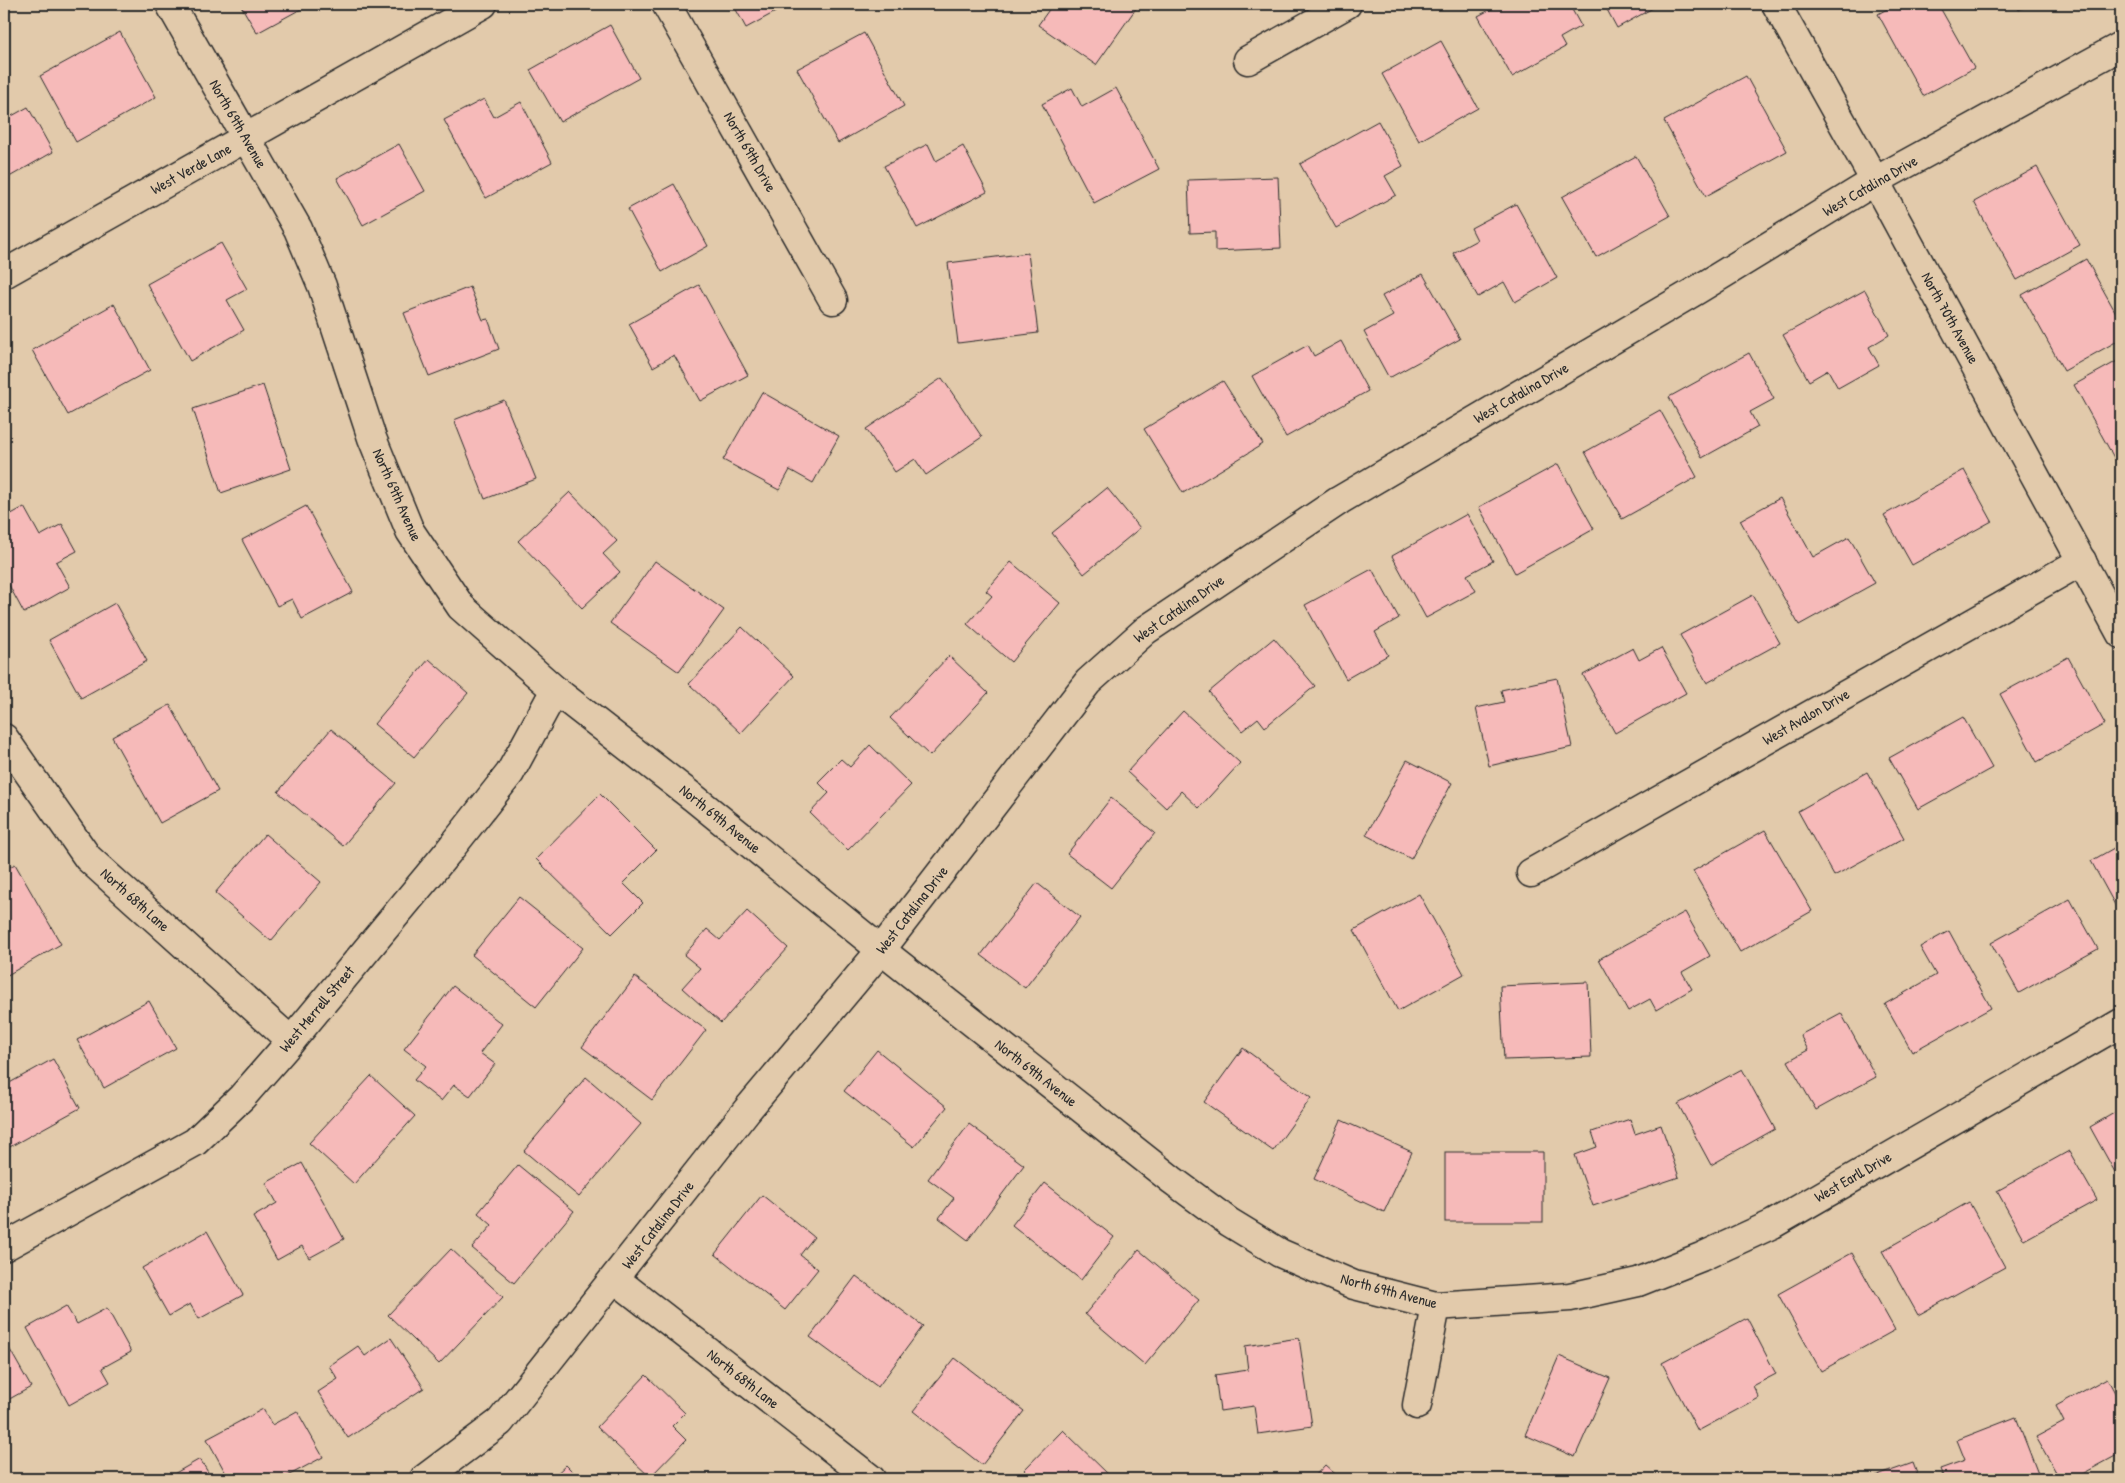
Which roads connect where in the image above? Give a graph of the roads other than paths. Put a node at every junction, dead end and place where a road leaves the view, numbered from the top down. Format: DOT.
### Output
graph roads {
  1 [pos="170,4"];
  2 [pos="483,4"];
  3 [pos="666,4"];
  4 [pos="1348,4"];
  5 [pos="1776,4"];
  6 [pos="2121,46"];
  7 [pos="1248,60"];
  8 [pos="246,138"];
  9 [pos="1875,181"];
  10 [pos="4,274"];
  11 [pos="833,300"];
  12 [pos="2082,561"];
  13 [pos="2121,634"];
  14 [pos="555,690"];
  15 [pos="4,738"];
  16 [pos="1531,873"];
  17 [pos="881,950"];
  18 [pos="2121,1023"];
  19 [pos="292,1040"];
  20 [pos="4,1247"];
  21 [pos="615,1279"];
  22 [pos="1570,1297"];
  23 [pos="1436,1306"];
  24 [pos="1417,1405"];
  25 [pos="424,1479"];
  26 [pos="871,1479"];
  1 -- 8 [label="street, North 69th Avenue"];
  2 -- 8 [label="street, West Verde Lane"];
  3 -- 11 [label="street, North 69th Drive"];
  4 -- 7 [label="street"];
  5 -- 9 [label="street, North 70th Avenue"];
  6 -- 9 [label="street, West Catalina Drive"];
  8 -- 10 [label="street, West Verde Lane"];
  8 -- 14 [label="street, North 69th Avenue"];
  9 -- 12 [label="street, North 70th Avenue"];
  9 -- 17 [label="street, West Catalina Drive"];
  12 -- 13 [label="street, North 70th Avenue"];
  12 -- 16 [label="street, West Avalon Drive"];
  14 -- 17 [label="street, North 69th Avenue"];
  14 -- 19 [label="street, West Merrell Street"];
  15 -- 19 [label="street, North 68th Lane"];
  17 -- 21 [label="street, West Catalina Drive"];
  17 -- 23 [label="street, North 69th Avenue"];
  18 -- 22 [label="street, West Earll Drive"];
  19 -- 20 [label="street, West Merrell Street"];
  21 -- 25 [label="street, West Catalina Drive"];
  21 -- 26 [label="street, North 68th Lane"];
  22 -- 23 [label="street, North 69th Avenue"];
  23 -- 24 [label="street"];
}
